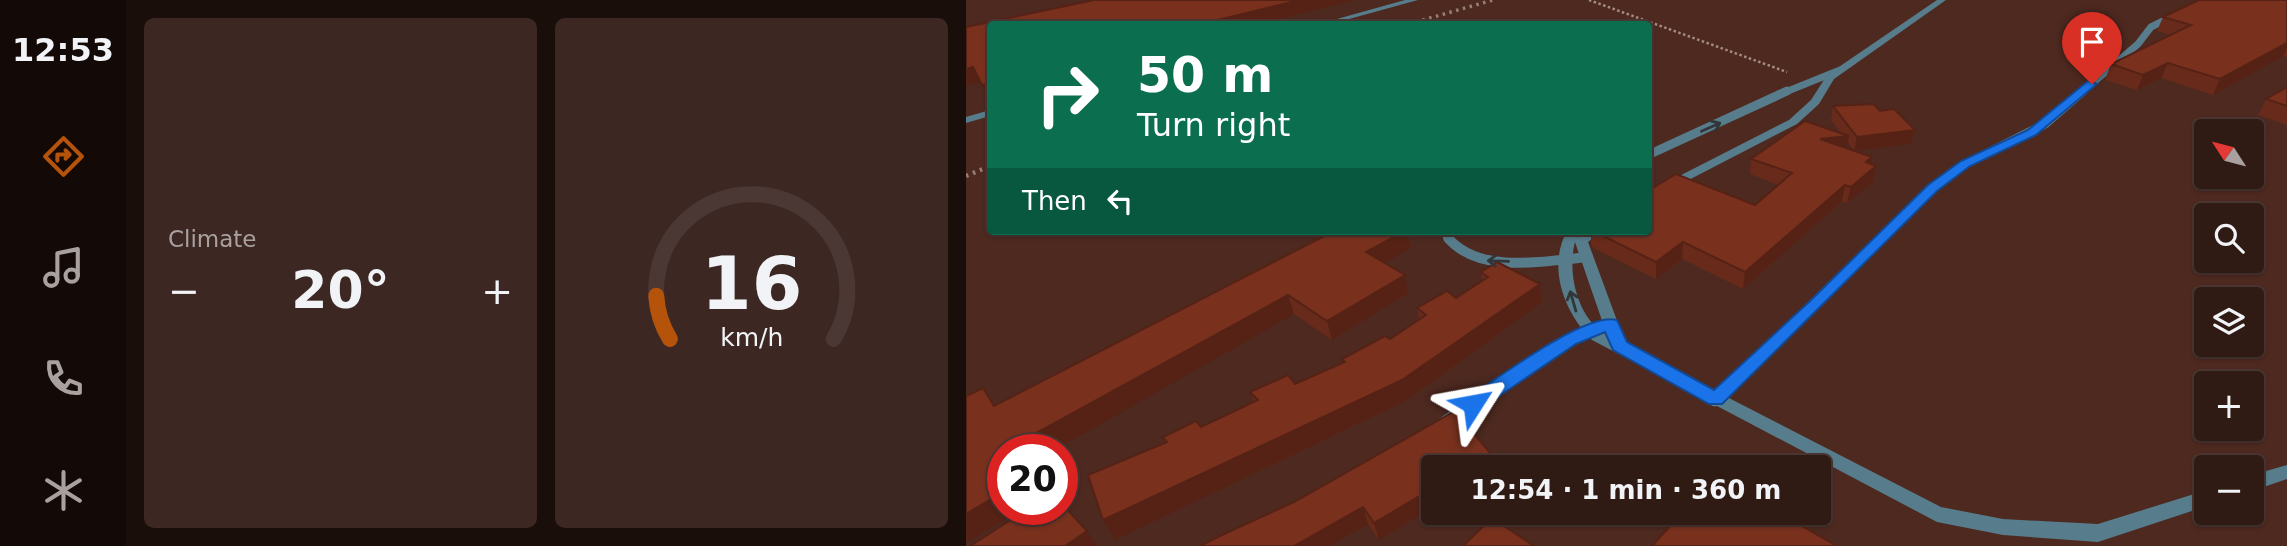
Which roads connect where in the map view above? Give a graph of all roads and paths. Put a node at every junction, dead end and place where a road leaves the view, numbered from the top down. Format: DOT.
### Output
graph roads {
  1 [pos="1415,0"];
  2 [pos="1589,0"];
  3 [pos="1942,0"];
  4 [pos="2184,11"];
  5 [pos="1334,21"];
  6 [pos="1647,21"];
  7 [pos="1652,23"];
  8 [pos="1840,70"];
  9 [pos="1787,72"];
  10 [pos="987,114"];
  11 [pos="966,120"];
  12 [pos="1652,153"];
  13 [pos="1695,171"];
  14 [pos="1652,188"];
  15 [pos="1652,195"];
  16 [pos="1449,235"];
  17 [pos="1571,235"];
  18 [pos="1589,235"];
  19 [pos="1588,257"];
  20 [pos="1565,259"];
  21 [pos="1611,324"];
  22 [pos="1589,330"];
  23 [pos="1619,346"];
  24 [pos="1716,400"];
  25 [pos="1434,430"];
  26 [pos="2287,472"];
  27 [pos="2264,479"];
  28 [pos="2194,502"];
  1 -- 5 [label="street"];
  2 -- 6 [label="path"];
  3 -- 8 [label="street"];
  4 -- 24 [label="lane"];
  7 -- 9 [label="path"];
  12 -- 8 [label="lane, one-way"];
  8 -- 13 [label="street"];
  10 -- 11 [label="street"];
  13 -- 14 [label="street"];
  13 -- 15 [label="street"];
  20 -- 16 [label="lane, one-way"];
  17 -- 20 [label="street"];
  18 -- 19 [label="street"];
  19 -- 20 [label="lane"];
  19 -- 21 [label="street"];
  22 -- 20 [label="street, one-way"];
  21 -- 22 [label="lane"];
  21 -- 23 [label="street"];
  22 -- 23 [label="street"];
  22 -- 25 [label="lane"];
  23 -- 24 [label="street"];
  24 -- 28 [label="street"];
  26 -- 27 [label="street"];
}
